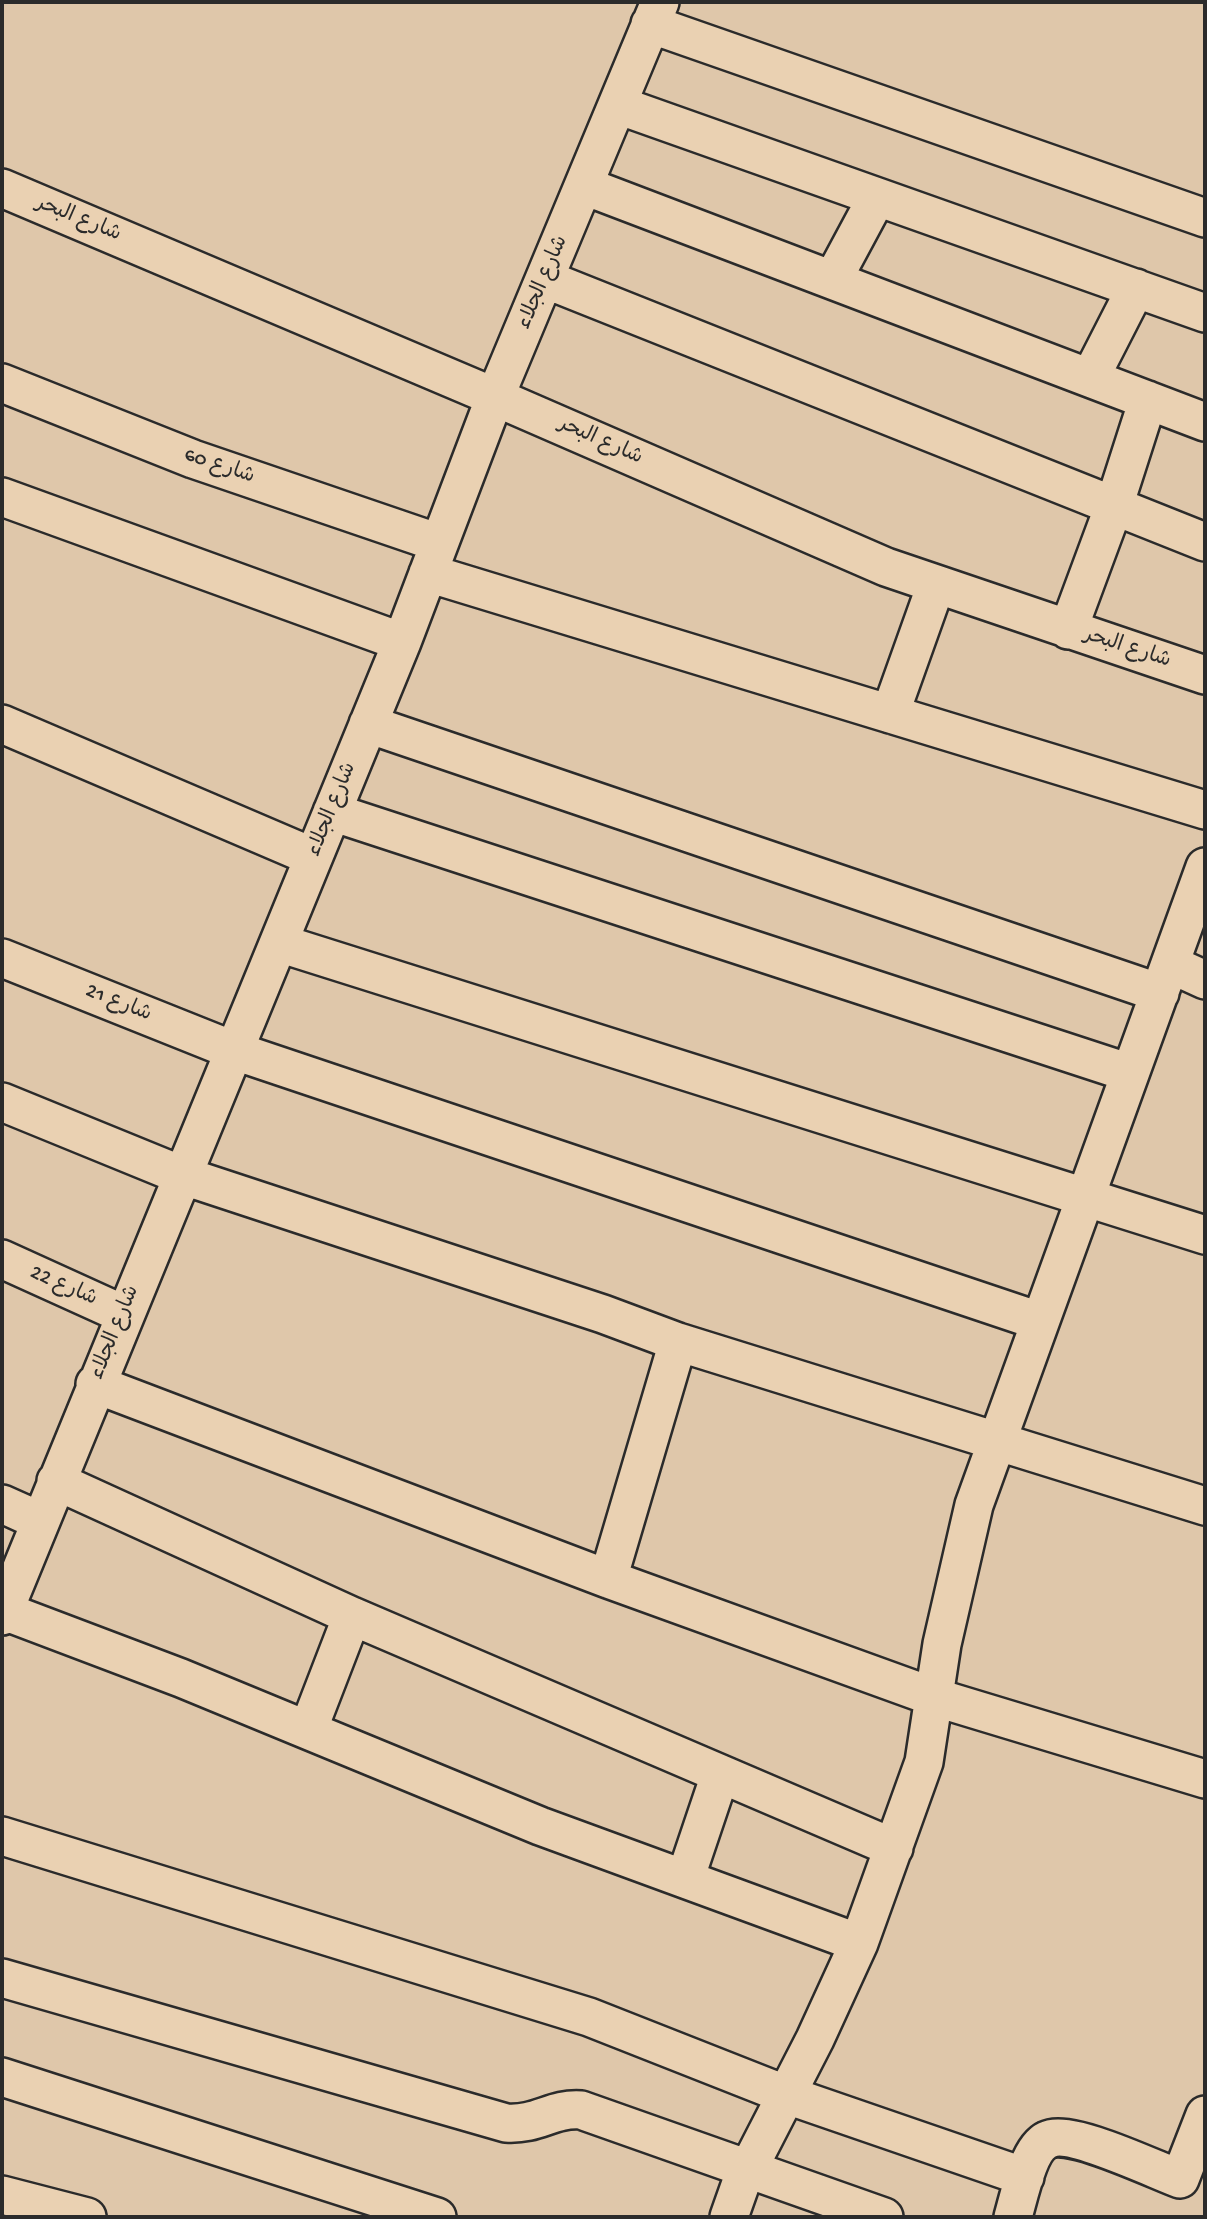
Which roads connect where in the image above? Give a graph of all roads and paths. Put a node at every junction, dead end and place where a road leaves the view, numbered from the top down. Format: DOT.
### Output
graph roads {
  1 [pos="655,13"];
  2 [pos="618,105"];
  3 [pos="585,187"];
  4 [pos="2,188"];
  5 [pos="877,197"];
  6 [pos="1205,218"];
  7 [pos="545,279"];
  8 [pos="833,279"];
  9 [pos="1136,288"];
  10 [pos="1205,313"];
  11 [pos="1090,378"];
  12 [pos="2,383"];
  13 [pos="495,397"];
  14 [pos="1148,400"];
  15 [pos="1205,422"];
  16 [pos="2,497"];
  17 [pos="1114,506"];
  18 [pos="1205,542"];
  19 [pos="433,558"];
  20 [pos="936,585"];
  21 [pos="1068,630"];
  22 [pos="402,642"];
  23 [pos="1205,675"];
  24 [pos="890,714"];
  25 [pos="2,724"];
  26 [pos="368,724"];
  27 [pos="1205,810"];
  28 [pos="332,812"];
  29 [pos="313,857"];
  30 [pos="1205,867"];
  31 [pos="279,943"];
  32 [pos="2,958"];
  33 [pos="1165,978"];
  34 [pos="1205,980"];
  35 [pos="234,1051"];
  36 [pos="1130,1073"];
  37 [pos="2,1102"];
  38 [pos="181,1175"];
  39 [pos="1087,1195"];
  40 [pos="1205,1235"];
  41 [pos="2,1259"];
  42 [pos="123,1314"];
  43 [pos="1039,1321"];
  44 [pos="678,1342"];
  45 [pos="95,1384"];
  46 [pos="998,1440"];
  47 [pos="57,1480"];
  48 [pos="2,1504"];
  49 [pos="1205,1506"];
  50 [pos="40,1521"];
  51 [pos="608,1579"];
  52 [pos="3,1613"];
  53 [pos="352,1615"];
  54 [pos="934,1697"];
  55 [pos="308,1730"];
  56 [pos="720,1775"];
  57 [pos="1205,1779"];
  58 [pos="2,1836"];
  59 [pos="894,1848"];
  60 [pos="685,1879"];
  61 [pos="859,1943"];
  62 [pos="2,1978"];
  63 [pos="2,2077"];
  64 [pos="786,2095"];
  65 [pos="1205,2115"];
  66 [pos="749,2168"];
  67 [pos="1025,2177"];
  68 [pos="1192,2183"];
  69 [pos="2,2195"];
  70 [pos="87,2217"];
  71 [pos="437,2217"];
  72 [pos="729,2217"];
  73 [pos="884,2217"];
  74 [pos="1013,2217"];
  1 -- 2 [label="street, شارع الجلاء"];
  1 -- 6 [label="street"];
  2 -- 3 [label="street, شارع الجلاء"];
  2 -- 5 [label="street"];
  3 -- 7 [label="street, شارع الجلاء"];
  3 -- 8 [label="street"];
  4 -- 13 [label="street, شارع البحر"];
  5 -- 8 [label="street"];
  5 -- 9 [label="street"];
  7 -- 13 [label="street, شارع الجلاء"];
  7 -- 17 [label="street"];
  8 -- 11 [label="street"];
  9 -- 10 [label="street"];
  9 -- 11 [label="street"];
  11 -- 14 [label="street"];
  12 -- 19 [label="street, شارع 60"];
  13 -- 19 [label="street, شارع الجلاء"];
  13 -- 20 [label="street, شارع البحر"];
  14 -- 15 [label="street"];
  14 -- 17 [label="street"];
  16 -- 22 [label="street"];
  17 -- 18 [label="street"];
  17 -- 21 [label="street"];
  19 -- 22 [label="street, شارع الجلاء"];
  19 -- 24 [label="street, شارع 60"];
  20 -- 21 [label="street, شارع البحر"];
  20 -- 24 [label="street"];
  21 -- 23 [label="street, شارع البحر"];
  22 -- 26 [label="street, شارع الجلاء"];
  24 -- 27 [label="street, شارع 60"];
  25 -- 29 [label="street"];
  26 -- 28 [label="street, شارع الجلاء"];
  26 -- 33 [label="street"];
  28 -- 29 [label="street, شارع الجلاء"];
  28 -- 36 [label="street"];
  29 -- 31 [label="street, شارع الجلاء"];
  30 -- 33 [label="street"];
  31 -- 35 [label="street, شارع الجلاء"];
  31 -- 39 [label="street"];
  32 -- 35 [label="street, شارع 21"];
  33 -- 34 [label="street"];
  33 -- 36 [label="street"];
  35 -- 38 [label="street, شارع الجلاء"];
  35 -- 43 [label="street, شارع 21"];
  36 -- 39 [label="street"];
  37 -- 38 [label="street"];
  38 -- 42 [label="street, شارع الجلاء"];
  38 -- 44 [label="street"];
  39 -- 40 [label="street"];
  39 -- 43 [label="street"];
  41 -- 42 [label="street, شارع 22"];
  42 -- 45 [label="street, شارع الجلاء"];
  43 -- 46 [label="street"];
  44 -- 46 [label="street"];
  44 -- 51 [label="street"];
  45 -- 47 [label="street, شارع الجلاء"];
  45 -- 51 [label="street"];
  46 -- 49 [label="street"];
  46 -- 54 [label="street"];
  47 -- 50 [label="street, شارع الجلاء"];
  47 -- 53 [label="street"];
  48 -- 50 [label="street"];
  50 -- 52 [label="street, شارع الجلاء"];
  51 -- 54 [label="street"];
  52 -- 55 [label="street"];
  53 -- 55 [label="street"];
  53 -- 56 [label="street"];
  54 -- 57 [label="street"];
  54 -- 59 [label="street"];
  55 -- 60 [label="street"];
  56 -- 59 [label="street"];
  56 -- 60 [label="street"];
  58 -- 64 [label="street"];
  59 -- 61 [label="street"];
  60 -- 61 [label="street"];
  61 -- 64 [label="street"];
  62 -- 66 [label="street"];
  63 -- 71 [label="street"];
  64 -- 66 [label="street"];
  64 -- 67 [label="street"];
  65 -- 68 [label="street"];
  66 -- 72 [label="street"];
  66 -- 73 [label="street"];
  67 -- 68 [label="street"];
  67 -- 74 [label="street"];
  69 -- 70 [label="street"];
}
